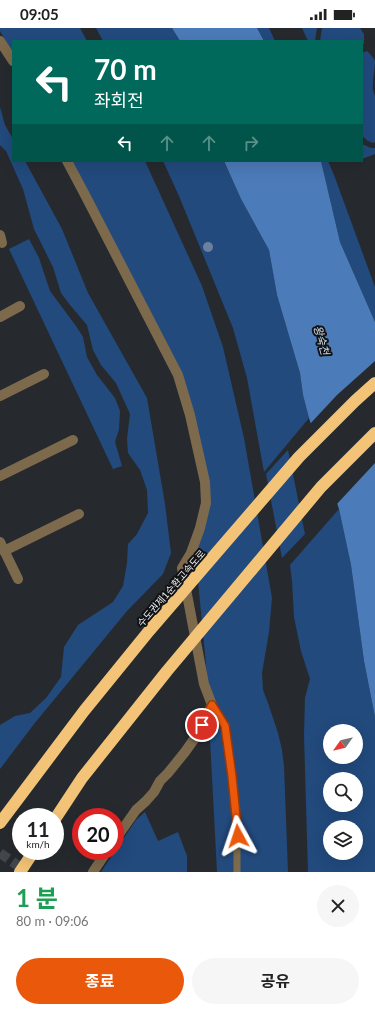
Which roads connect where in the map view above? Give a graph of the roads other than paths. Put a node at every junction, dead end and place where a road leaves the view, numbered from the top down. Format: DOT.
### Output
graph roads {
  1 [pos="0,41"];
  2 [pos="12,59"];
  3 [pos="68,162"];
  4 [pos="20,306"];
  5 [pos="0,317"];
  6 [pos="44,374"];
  7 [pos="375,383"];
  8 [pos="0,396"];
  9 [pos="375,433"];
  10 [pos="73,440"];
  11 [pos="0,476"];
  12 [pos="79,514"];
  13 [pos="2,547"];
  14 [pos="18,579"];
  15 [pos="212,705"];
  16 [pos="62,808"];
  17 [pos="0,823"];
  18 [pos="124,827"];
  19 [pos="28,860"];
  20 [pos="101,860"];
  21 [pos="20,872"];
  22 [pos="92,872"];
  23 [pos="237,872"];
  1 -- 2 [label="street"];
  3 -- 15 [label="street"];
  4 -- 5 [label="street"];
  6 -- 8 [label="street"];
  7 -- 17 [label="highway, 수도권제1순환고속도로"];
  9 -- 16 [label="highway"];
  10 -- 11 [label="street"];
  12 -- 13 [label="street"];
  13 -- 14 [label="street"];
  15 -- 18 [label="street"];
  15 -- 23 [label="lane"];
  19 -- 21 [label="highway"];
  20 -- 22 [label="street"];
}
